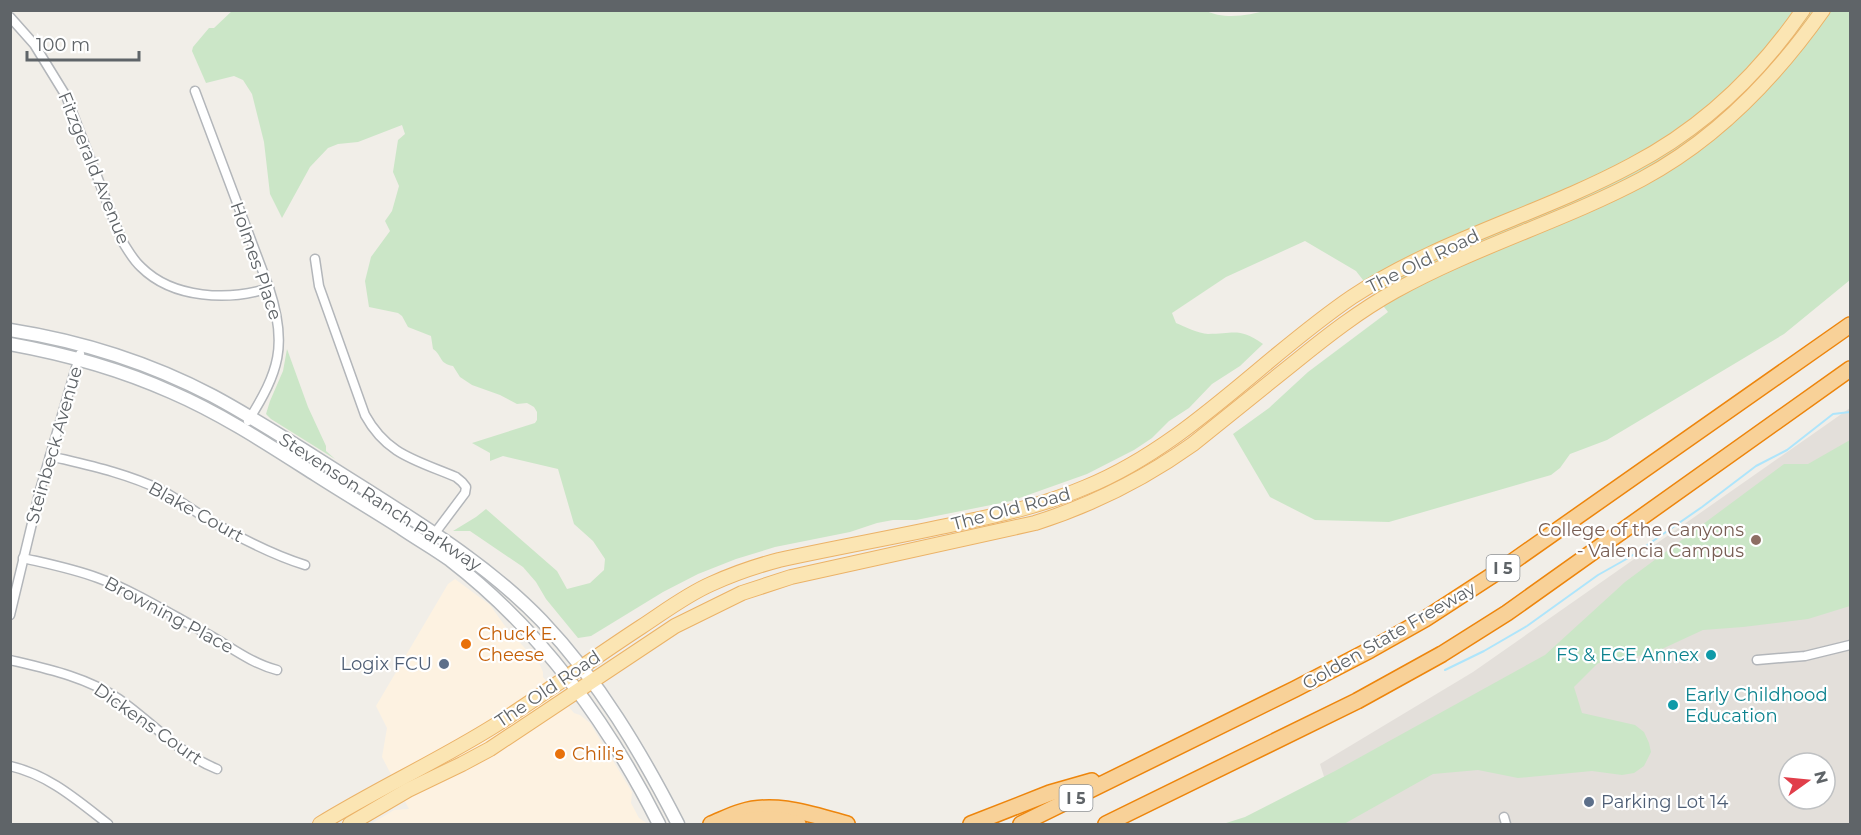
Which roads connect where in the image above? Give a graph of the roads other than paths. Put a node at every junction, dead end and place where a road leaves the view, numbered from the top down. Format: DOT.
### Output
graph roads {
  1 [pos="1803,10"];
  2 [pos="1823,10"];
  3 [pos="10,17"];
  4 [pos="195,91"];
  5 [pos="315,259"];
  6 [pos="268,288"];
  7 [pos="1851,325"];
  8 [pos="10,330"];
  9 [pos="10,344"];
  10 [pos="83,345"];
  11 [pos="78,360"];
  12 [pos="1851,369"];
  13 [pos="250,417"];
  14 [pos="243,429"];
  15 [pos="50,456"];
  16 [pos="435,533"];
  17 [pos="23,558"];
  18 [pos="305,565"];
  19 [pos="10,615"];
  20 [pos="1851,645"];
  21 [pos="10,660"];
  22 [pos="1757,660"];
  23 [pos="580,667"];
  24 [pos="277,670"];
  25 [pos="567,676"];
  26 [pos="591,681"];
  27 [pos="578,690"];
  28 [pos="10,766"];
  29 [pos="217,769"];
  30 [pos="1130,771"];
  31 [pos="1148,804"];
  32 [pos="108,825"];
  33 [pos="320,825"];
  34 [pos="350,825"];
  35 [pos="659,825"];
  36 [pos="678,825"];
  37 [pos="711,825"];
  38 [pos="737,825"];
  39 [pos="798,825"];
  40 [pos="847,825"];
  41 [pos="971,825"];
  42 [pos="1021,825"];
  43 [pos="1106,825"];
  44 [pos="1118,825"];
  1 -- 23 [label="main road, The Old Road"];
  2 -- 26 [label="main road, The Old Road"];
  3 -- 6 [label="street, Fitzgerald Avenue"];
  4 -- 6 [label="street, Holmes Place"];
  5 -- 16 [label="street"];
  6 -- 13 [label="street, Holmes Place"];
  7 -- 30 [label="highway, Golden State Freeway / I 5"];
  8 -- 10 [label="main road, Stevenson Ranch Parkway"];
  9 -- 11 [label="main road, Stevenson Ranch Parkway"];
  10 -- 11 [label="street, Steinbeck Avenue"];
  10 -- 13 [label="main road, Stevenson Ranch Parkway"];
  11 -- 14 [label="main road, Stevenson Ranch Parkway"];
  11 -- 15 [label="street, Steinbeck Avenue"];
  12 -- 31 [label="highway, I 5"];
  13 -- 14 [label="street, Holmes Place"];
  13 -- 16 [label="main road, Stevenson Ranch Parkway"];
  14 -- 25 [label="main road, Stevenson Ranch Parkway"];
  15 -- 17 [label="street, Steinbeck Avenue"];
  15 -- 18 [label="street, Blake Court"];
  16 -- 23 [label="main road, Stevenson Ranch Parkway"];
  17 -- 19 [label="street, Steinbeck Avenue"];
  17 -- 24 [label="street, Browning Place"];
  20 -- 22 [label="street"];
  21 -- 29 [label="street, Dickens Court"];
  23 -- 25 [label="main road, The Old Road"];
  23 -- 26 [label="main road, Stevenson Ranch Parkway"];
  25 -- 27 [label="main road, Stevenson Ranch Parkway"];
  25 -- 33 [label="main road, The Old Road"];
  26 -- 27 [label="main road, The Old Road"];
  26 -- 36 [label="main road, Stevenson Ranch Parkway"];
  27 -- 34 [label="main road, The Old Road"];
  27 -- 35 [label="main road, Stevenson Ranch Parkway"];
  28 -- 32 [label="street"];
  30 -- 41 [label="highway"];
  30 -- 42 [label="highway, Golden State Freeway / I 5"];
  31 -- 43 [label="highway, I 5"];
  31 -- 44 [label="highway"];
  37 -- 40 [label="highway"];
  38 -- 39 [label="highway"];
}
